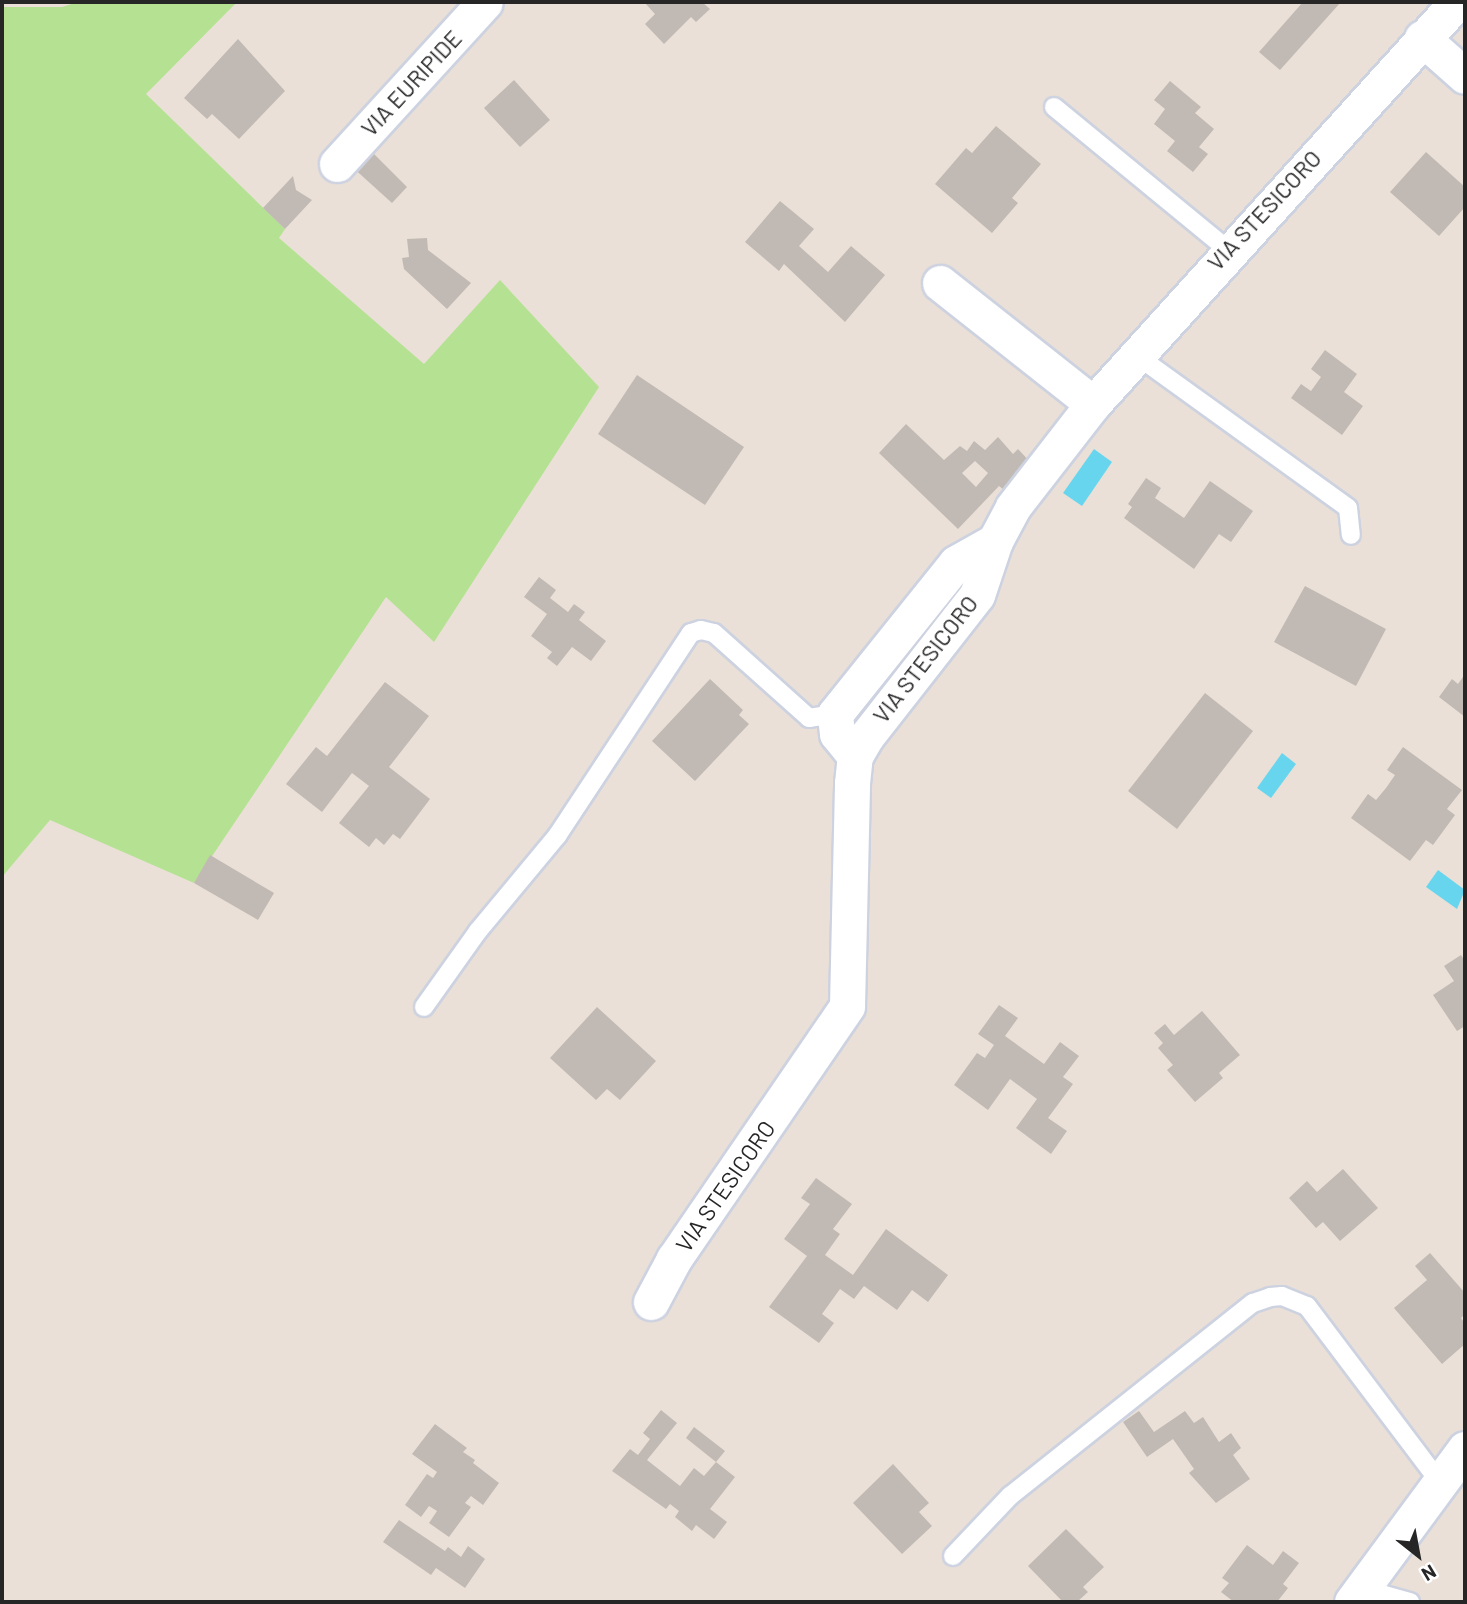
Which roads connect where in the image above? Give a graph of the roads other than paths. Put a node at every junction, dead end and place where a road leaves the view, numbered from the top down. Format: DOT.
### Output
graph roads {
  1 [pos="485,2"];
  2 [pos="1457,2"];
  3 [pos="1422,38"];
  4 [pos="1465,76"];
  5 [pos="1054,107"];
  6 [pos="337,164"];
  7 [pos="1228,250"];
  8 [pos="940,284"];
  9 [pos="1136,355"];
  10 [pos="1093,404"];
  11 [pos="1351,535"];
  12 [pos="995,541"];
  13 [pos="835,714"];
  14 [pos="856,756"];
  15 [pos="424,1007"];
  16 [pos="651,1302"];
  17 [pos="1465,1449"];
  18 [pos="1439,1481"];
  19 [pos="953,1556"];
  20 [pos="1358,1595"];
  21 [pos="1410,1602"];
  1 -- 6 [label="street, VIA EURIPIDE"];
  2 -- 3 [label="street, VIA STESICORO"];
  3 -- 4 [label="street"];
  3 -- 7 [label="street, VIA STESICORO"];
  5 -- 7 [label="lane"];
  7 -- 9 [label="street, VIA STESICORO"];
  8 -- 10 [label="street"];
  9 -- 10 [label="street, VIA STESICORO"];
  9 -- 11 [label="lane"];
  10 -- 12 [label="street, VIA STESICORO"];
  12 -- 13 [label="street"];
  12 -- 14 [label="street, VIA STESICORO"];
  13 -- 14 [label="street"];
  13 -- 15 [label="lane"];
  14 -- 16 [label="street, VIA STESICORO"];
  17 -- 18 [label="street"];
  18 -- 19 [label="lane"];
  18 -- 20 [label="street"];
  20 -- 21 [label="lane"];
}
